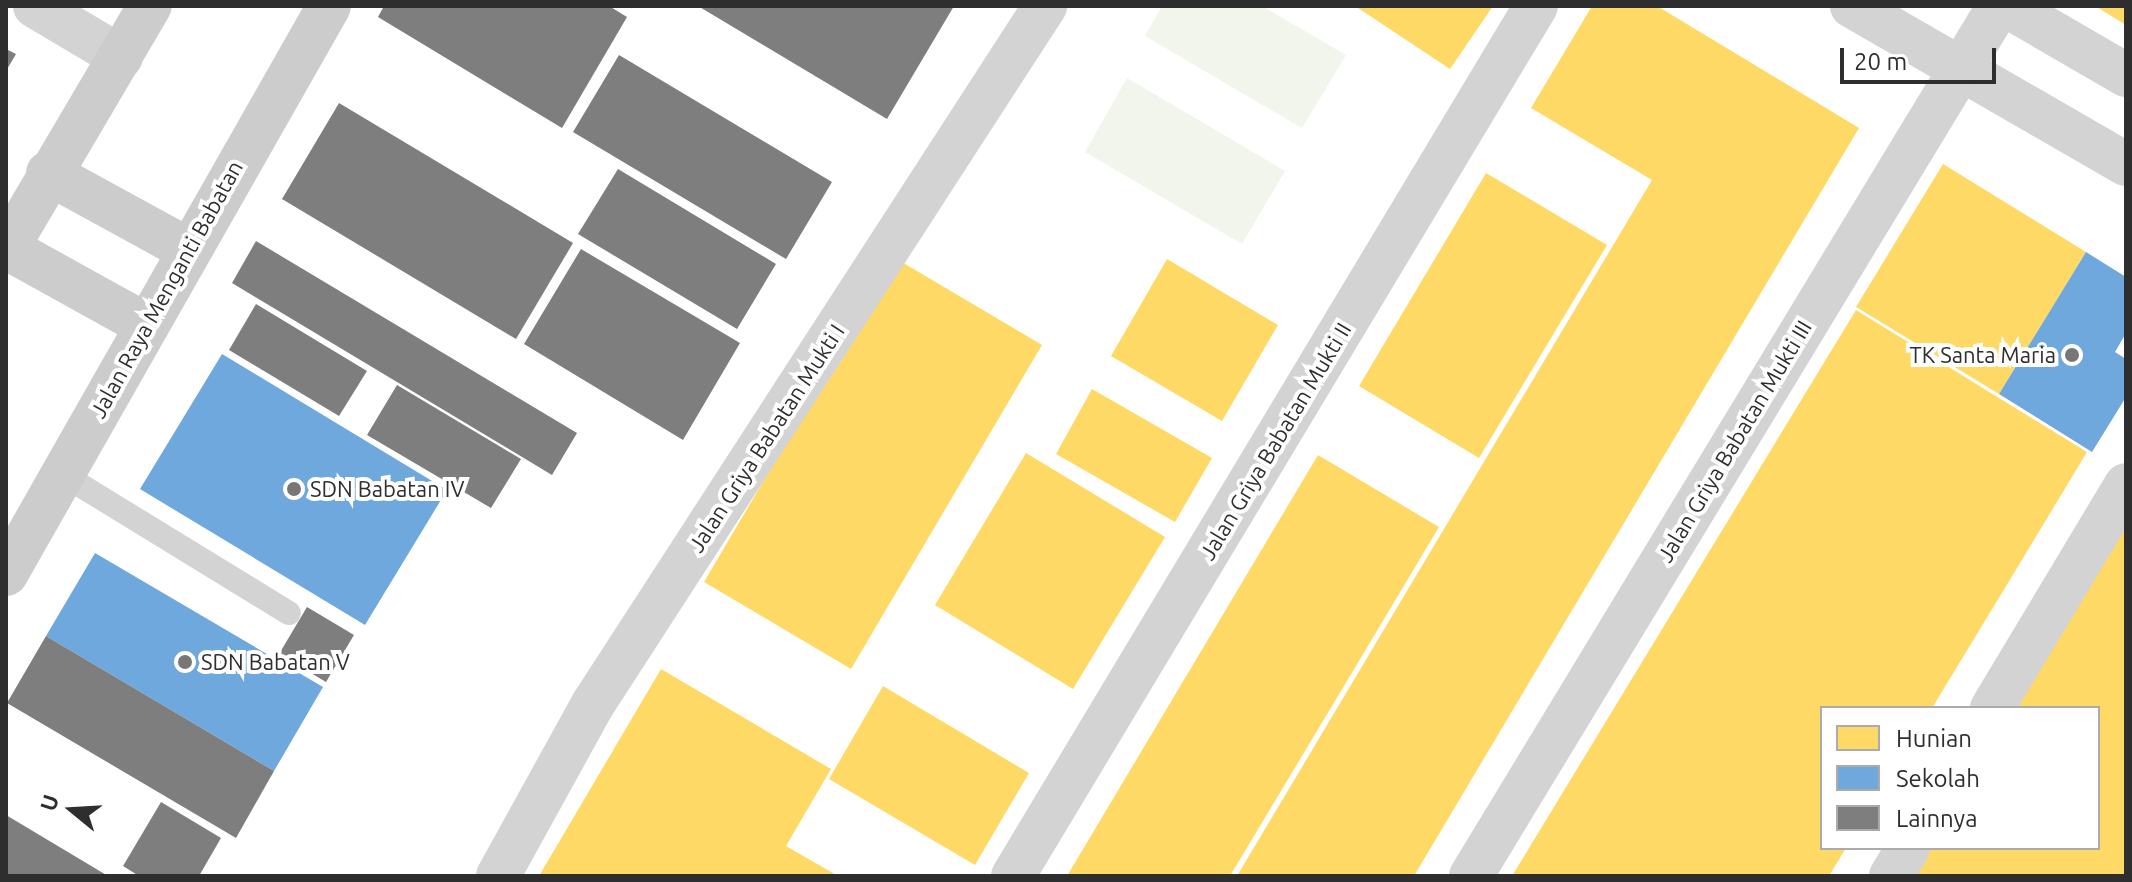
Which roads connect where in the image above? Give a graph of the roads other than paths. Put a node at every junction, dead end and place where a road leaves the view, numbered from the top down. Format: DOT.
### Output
graph roads {
  1 [pos="35,6"];
  2 [pos="150,6"];
  3 [pos="329,6"];
  4 [pos="1045,6"];
  5 [pos="1536,6"];
  6 [pos="1852,6"];
  7 [pos="1999,6"];
  8 [pos="2007,6"];
  9 [pos="121,57"];
  10 [pos="1960,68"];
  11 [pos="2126,75"];
  12 [pos="2126,164"];
  13 [pos="67,184"];
  14 [pos="187,249"];
  15 [pos="19,256"];
  16 [pos="146,325"];
  17 [pos="62,474"];
  18 [pos="2126,485"];
  19 [pos="6,574"];
  20 [pos="289,613"];
  21 [pos="1993,706"];
  22 [pos="1907,850"];
  23 [pos="498,876"];
  24 [pos="1013,876"];
  25 [pos="1471,876"];
  26 [pos="1891,876"];
  1 -- 9 [label="street"];
  2 -- 9 [label="main road"];
  3 -- 14 [label="main road, Jalan Raya Menganti Babatan"];
  4 -- 23 [label="street, Jalan Griya Babatan Mukti I"];
  5 -- 24 [label="street, Jalan Griya Babatan Mukti II"];
  6 -- 10 [label="street"];
  7 -- 10 [label="street, Jalan Griya Babatan Mukti III"];
  8 -- 11 [label="street"];
  9 -- 13 [label="main road"];
  10 -- 12 [label="street"];
  10 -- 25 [label="street, Jalan Griya Babatan Mukti III"];
  13 -- 14 [label="main road"];
  13 -- 15 [label="main road"];
  14 -- 16 [label="main road, Jalan Raya Menganti Babatan"];
  15 -- 16 [label="main road"];
  16 -- 17 [label="main road, Jalan Raya Menganti Babatan"];
  17 -- 19 [label="main road, Jalan Raya Menganti Babatan"];
  17 -- 20 [label="lane"];
  18 -- 21 [label="street"];
  22 -- 26 [label="street"];
}
